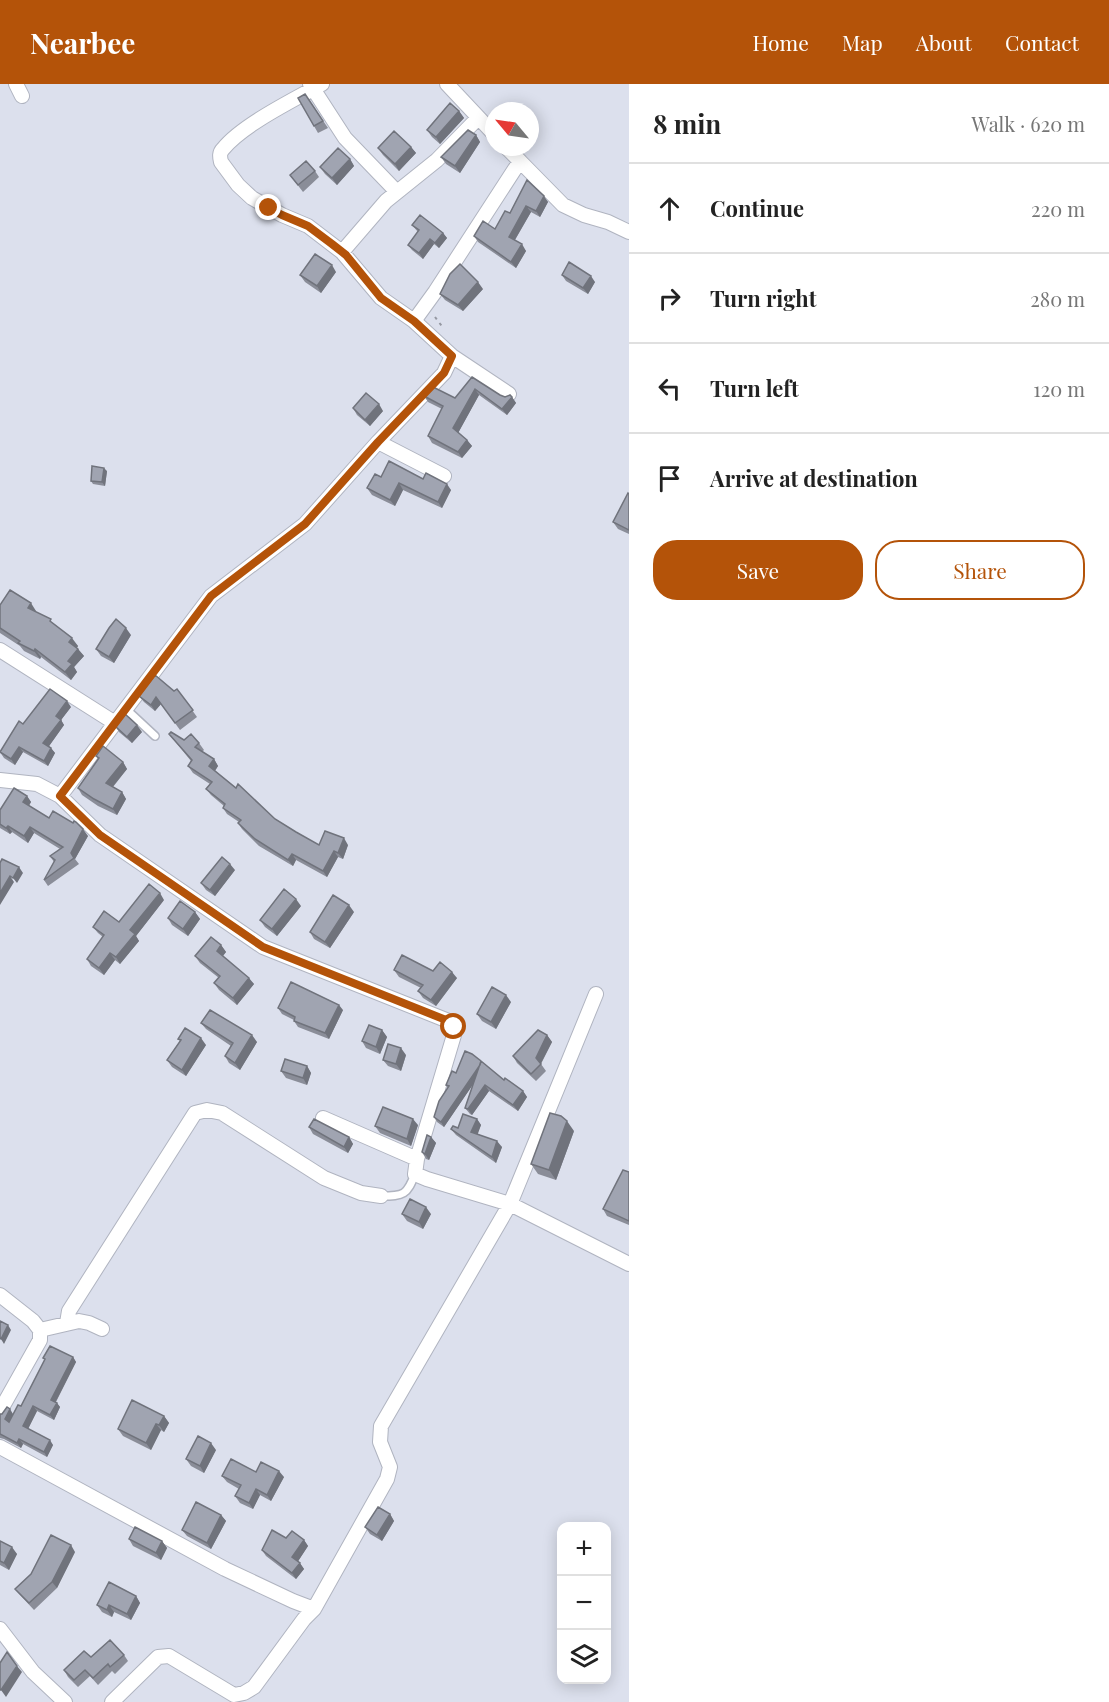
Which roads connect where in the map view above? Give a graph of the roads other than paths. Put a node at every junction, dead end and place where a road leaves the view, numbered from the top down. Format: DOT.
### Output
graph roads {
  1 [pos="447,84"];
  2 [pos="315,86"];
  3 [pos="478,118"];
  4 [pos="485,125"];
  5 [pos="515,156"];
  6 [pos="520,161"];
  7 [pos="397,192"];
  8 [pos="629,232"];
  9 [pos="342,252"];
  10 [pos="414,321"];
  11 [pos="452,356"];
  12 [pos="509,394"];
  13 [pos="378,442"];
  14 [pos="444,476"];
  15 [pos="0,650"];
  16 [pos="126,710"];
  17 [pos="115,723"];
  18 [pos="155,736"];
  19 [pos="0,780"];
  20 [pos="60,796"];
  21 [pos="596,994"];
  22 [pos="323,1118"];
  23 [pos="417,1159"];
  24 [pos="415,1174"];
  25 [pos="381,1196"];
  26 [pos="510,1204"];
  27 [pos="629,1264"];
  28 [pos="0,1295"];
  29 [pos="67,1323"];
  30 [pos="102,1329"];
  31 [pos="40,1330"];
  32 [pos="0,1411"];
  33 [pos="0,1447"];
  34 [pos="314,1609"];
  35 [pos="0,1629"];
  36 [pos="65,1702"];
  37 [pos="112,1702"];
  1 -- 3 [label="street"];
  2 -- 7 [label="street"];
  2 -- 9 [label="street"];
  3 -- 4 [label="street"];
  3 -- 7 [label="street"];
  5 -- 6 [label="street"];
  6 -- 8 [label="street"];
  6 -- 10 [label="street"];
  7 -- 9 [label="street"];
  9 -- 10 [label="street"];
  10 -- 11 [label="street"];
  11 -- 12 [label="street"];
  11 -- 13 [label="street"];
  13 -- 14 [label="street"];
  13 -- 16 [label="street"];
  15 -- 17 [label="street"];
  16 -- 17 [label="street"];
  16 -- 18 [label="lane"];
  17 -- 20 [label="street"];
  19 -- 20 [label="street"];
  20 -- 23 [label="street"];
  21 -- 26 [label="street"];
  22 -- 23 [label="street"];
  23 -- 24 [label="street"];
  24 -- 25 [label="lane"];
  24 -- 26 [label="street"];
  25 -- 29 [label="street"];
  26 -- 27 [label="street"];
  26 -- 34 [label="street"];
  28 -- 31 [label="street"];
  29 -- 30 [label="street"];
  29 -- 31 [label="street"];
  31 -- 32 [label="street"];
  33 -- 34 [label="street"];
  34 -- 37 [label="street"];
  35 -- 36 [label="street"];
}
